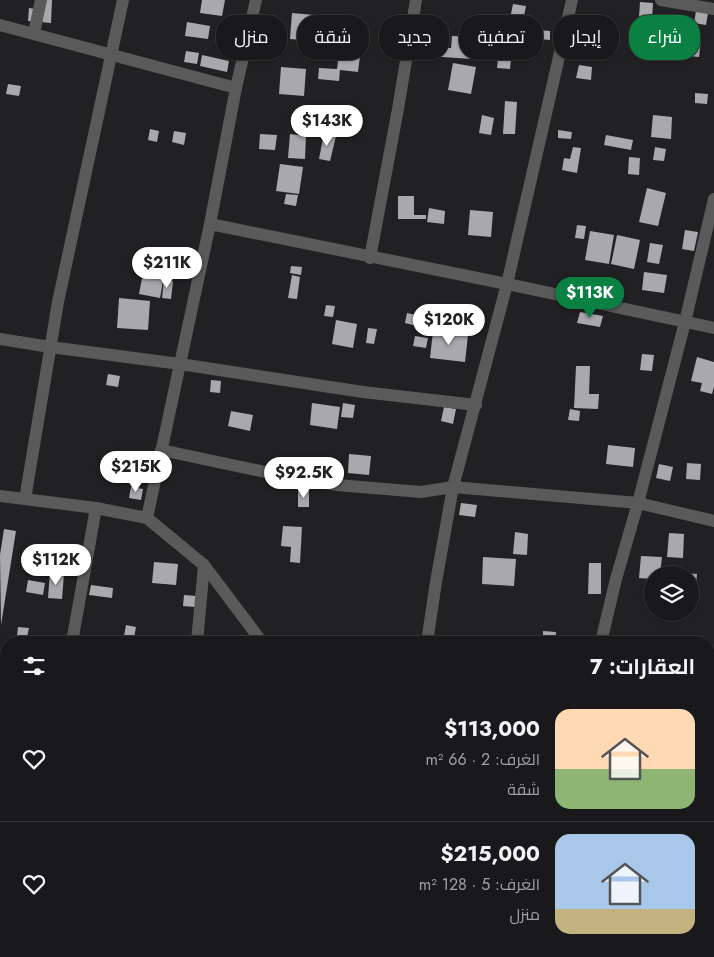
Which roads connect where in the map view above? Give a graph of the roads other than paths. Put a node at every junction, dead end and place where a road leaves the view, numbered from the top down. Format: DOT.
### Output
graph roads {
  1 [pos="41,0"];
  2 [pos="123,0"];
  3 [pos="256,0"];
  4 [pos="416,0"];
  5 [pos="572,0"];
  6 [pos="661,0"];
  7 [pos="714,9"];
  8 [pos="0,25"];
  9 [pos="34,33"];
  10 [pos="111,54"];
  11 [pos="236,88"];
  12 [pos="714,199"];
  13 [pos="210,224"];
  14 [pos="370,258"];
  15 [pos="507,284"];
  16 [pos="685,322"];
  17 [pos="714,328"];
  18 [pos="0,338"];
  19 [pos="50,347"];
  20 [pos="180,364"];
  21 [pos="476,405"];
  22 [pos="161,450"];
  23 [pos="453,487"];
  24 [pos="0,496"];
  25 [pos="24,500"];
  26 [pos="638,503"];
  27 [pos="96,508"];
  28 [pos="148,518"];
  29 [pos="714,521"];
  30 [pos="204,565"];
  31 [pos="73,636"];
  32 [pos="198,636"];
  33 [pos="257,636"];
  34 [pos="428,636"];
  35 [pos="602,636"];
  1 -- 9 [label="street"];
  2 -- 10 [label="street"];
  3 -- 11 [label="street"];
  4 -- 14 [label="street"];
  5 -- 15 [label="street"];
  6 -- 7 [label="street"];
  8 -- 9 [label="street"];
  9 -- 10 [label="street"];
  10 -- 11 [label="street"];
  10 -- 19 [label="street"];
  11 -- 13 [label="street"];
  12 -- 16 [label="street"];
  13 -- 14 [label="street"];
  13 -- 20 [label="street"];
  14 -- 15 [label="street"];
  15 -- 16 [label="street"];
  15 -- 21 [label="street"];
  16 -- 17 [label="street"];
  16 -- 26 [label="street"];
  18 -- 19 [label="street"];
  19 -- 20 [label="street"];
  19 -- 25 [label="street"];
  20 -- 21 [label="street"];
  20 -- 22 [label="street"];
  21 -- 23 [label="street"];
  22 -- 23 [label="street"];
  22 -- 28 [label="street"];
  23 -- 26 [label="street"];
  23 -- 34 [label="street"];
  24 -- 25 [label="street"];
  25 -- 27 [label="street"];
  26 -- 29 [label="street"];
  26 -- 35 [label="street"];
  27 -- 28 [label="street"];
  27 -- 31 [label="street"];
  28 -- 30 [label="street"];
  30 -- 32 [label="street"];
  30 -- 33 [label="street"];
}
